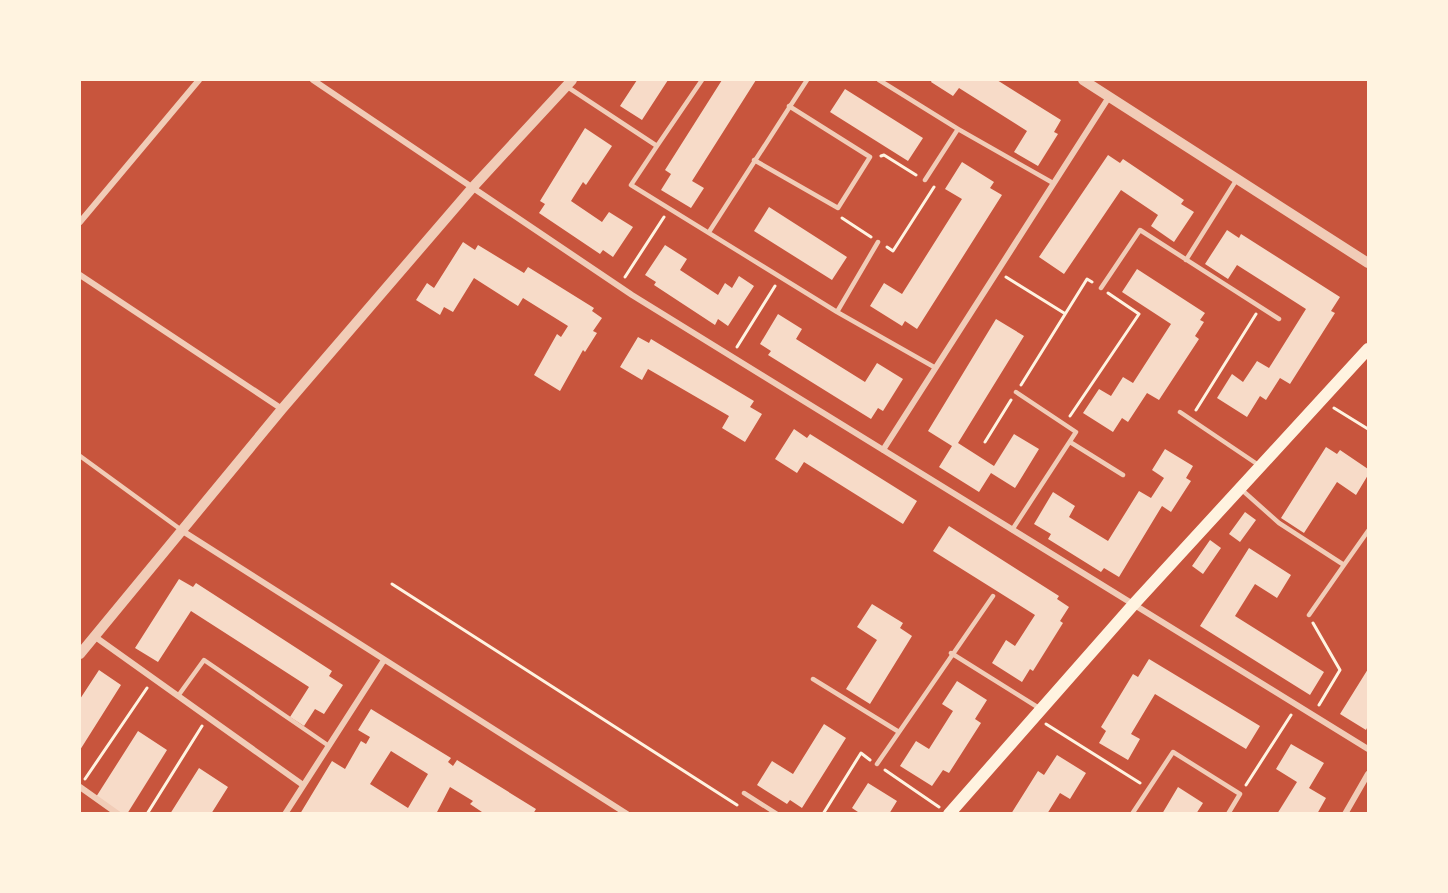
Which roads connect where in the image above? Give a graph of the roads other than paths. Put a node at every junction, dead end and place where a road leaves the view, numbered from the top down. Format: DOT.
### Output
graph roads {
  1 [pos="200,80"];
  2 [pos="313,80"];
  3 [pos="702,80"];
  4 [pos="807,80"];
  5 [pos="879,80"];
  6 [pos="1083,80"];
  7 [pos="569,83"];
  8 [pos="1109,97"];
  9 [pos="789,106"];
  10 [pos="958,129"];
  11 [pos="657,146"];
  12 [pos="754,160"];
  13 [pos="1237,179"];
  14 [pos="925,180"];
  15 [pos="1053,183"];
  16 [pos="473,187"];
  17 [pos="80,222"];
  18 [pos="709,232"];
  19 [pos="878,242"];
  20 [pos="1186,260"];
  21 [pos="1368,264"];
  22 [pos="80,275"];
  23 [pos="1101,288"];
  24 [pos="837,312"];
  25 [pos="1279,319"];
  26 [pos="1368,349"];
  27 [pos="934,367"];
  28 [pos="1016,393"];
  29 [pos="282,409"];
  30 [pos="1180,412"];
  31 [pos="1070,442"];
  32 [pos="883,450"];
  33 [pos="80,456"];
  34 [pos="1260,466"];
  35 [pos="1123,475"];
  36 [pos="1240,488"];
  37 [pos="180,529"];
  38 [pos="1012,530"];
  39 [pos="1368,531"];
  40 [pos="1344,565"];
  41 [pos="993,596"];
  42 [pos="1133,605"];
  43 [pos="1309,615"];
  44 [pos="94,636"];
  45 [pos="951,653"];
  46 [pos="80,654"];
  47 [pos="384,660"];
  48 [pos="813,679"];
  49 [pos="178,696"];
  50 [pos="1038,713"];
  51 [pos="899,732"];
  52 [pos="329,746"];
  53 [pos="1368,749"];
  54 [pos="877,764"];
  55 [pos="1368,774"];
  56 [pos="303,785"];
  57 [pos="80,787"];
  58 [pos="744,793"];
  59 [pos="118,813"];
  60 [pos="285,813"];
  61 [pos="627,813"];
  62 [pos="777,813"];
  63 [pos="948,813"];
  64 [pos="1132,813"];
  65 [pos="1228,813"];
  66 [pos="1345,813"];
  1 -- 17 [label="street"];
  2 -- 16 [label="street"];
  3 -- 11 [label="lane"];
  4 -- 9 [label="lane"];
  5 -- 10 [label="lane"];
  6 -- 8 [label="street"];
  7 -- 11 [label="lane"];
  7 -- 16 [label="street"];
  8 -- 13 [label="street"];
  8 -- 15 [label="street"];
  9 -- 12 [label="lane"];
  9 -- 12 [label="lane"];
  10 -- 14 [label="lane"];
  10 -- 15 [label="lane"];
  11 -- 18 [label="lane"];
  12 -- 18 [label="lane"];
  13 -- 20 [label="lane"];
  13 -- 21 [label="street"];
  15 -- 27 [label="street"];
  16 -- 29 [label="street"];
  16 -- 32 [label="street"];
  18 -- 24 [label="lane"];
  19 -- 24 [label="lane"];
  20 -- 23 [label="lane"];
  20 -- 25 [label="lane"];
  22 -- 29 [label="street"];
  24 -- 27 [label="lane"];
  26 -- 34 [label="main road"];
  27 -- 32 [label="street"];
  28 -- 31 [label="lane"];
  29 -- 37 [label="street"];
  30 -- 34 [label="lane"];
  31 -- 35 [label="lane"];
  31 -- 38 [label="lane"];
  32 -- 38 [label="street"];
  33 -- 37 [label="lane"];
  34 -- 36 [label="main road"];
  36 -- 40 [label="lane"];
  36 -- 42 [label="main road"];
  37 -- 44 [label="street"];
  37 -- 47 [label="street"];
  38 -- 42 [label="street"];
  39 -- 40 [label="lane"];
  40 -- 43 [label="lane"];
  41 -- 45 [label="lane"];
  42 -- 50 [label="main road"];
  42 -- 53 [label="street"];
  44 -- 46 [label="street"];
  44 -- 49 [label="street"];
  45 -- 50 [label="lane"];
  45 -- 51 [label="lane"];
  47 -- 52 [label="street"];
  47 -- 61 [label="street"];
  48 -- 51 [label="lane"];
  49 -- 52 [label="lane"];
  49 -- 56 [label="street"];
  50 -- 63 [label="main road"];
  51 -- 54 [label="lane"];
  52 -- 56 [label="street"];
  55 -- 66 [label="street"];
  56 -- 60 [label="street"];
  57 -- 59 [label="street"];
  58 -- 62 [label="lane"];
  64 -- 65 [label="lane"];
}
